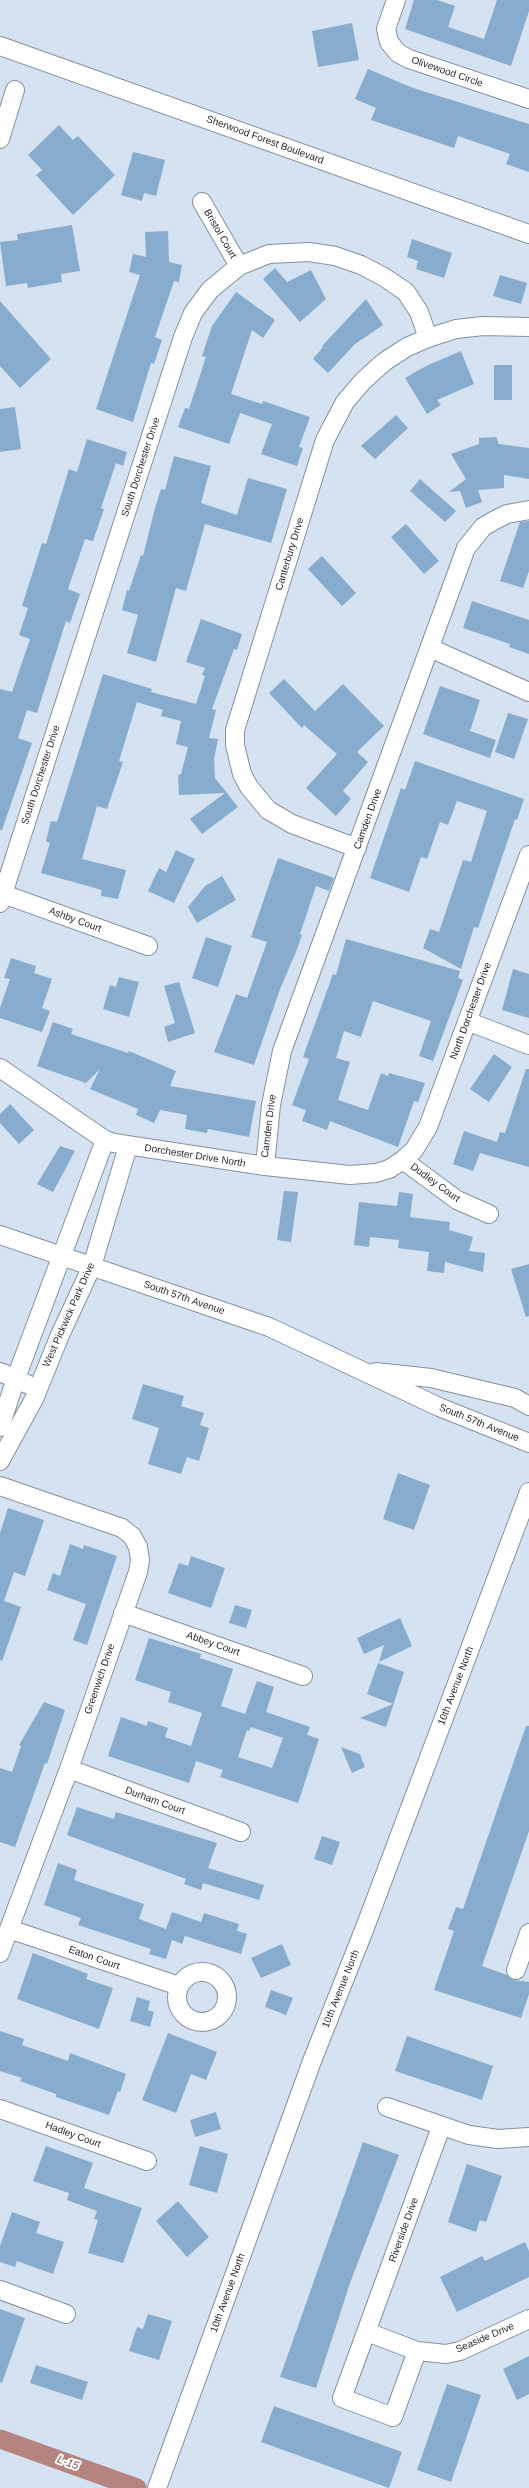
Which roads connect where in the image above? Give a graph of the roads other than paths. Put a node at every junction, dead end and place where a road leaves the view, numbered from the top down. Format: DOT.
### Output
graph roads {
  1 [pos="396,0"];
  2 [pos="0,46"];
  3 [pos="15,90"];
  4 [pos="529,99"];
  5 [pos="0,139"];
  6 [pos="202,202"];
  7 [pos="529,234"];
  8 [pos="239,266"];
  9 [pos="529,327"];
  10 [pos="428,338"];
  11 [pos="529,510"];
  12 [pos="430,648"];
  13 [pos="529,692"];
  14 [pos="357,848"];
  15 [pos="527,865"];
  16 [pos="1,899"];
  17 [pos="148,946"];
  18 [pos="467,1021"];
  19 [pos="529,1045"];
  20 [pos="0,1068"];
  21 [pos="105,1140"];
  22 [pos="128,1146"];
  23 [pos="403,1160"];
  24 [pos="265,1166"];
  25 [pos="489,1214"];
  26 [pos="0,1235"];
  27 [pos="60,1256"];
  28 [pos="92,1266"];
  29 [pos="364,1371"];
  30 [pos="8,1375"];
  31 [pos="38,1390"];
  32 [pos="529,1406"];
  33 [pos="0,1428"];
  34 [pos="0,1431"];
  35 [pos="529,1443"];
  36 [pos="1,1458"];
  37 [pos="0,1486"];
  38 [pos="529,1492"];
  39 [pos="123,1613"];
  40 [pos="302,1676"];
  41 [pos="69,1769"];
  42 [pos="241,1832"];
  43 [pos="9,1929"];
  44 [pos="529,1933"];
  45 [pos="0,1953"];
  46 [pos="516,1970"];
  47 [pos="179,1986"];
  48 [pos="387,2107"];
  49 [pos="0,2109"];
  50 [pos="441,2127"];
  51 [pos="529,2137"];
  52 [pos="147,2161"];
  53 [pos="0,2290"];
  54 [pos="66,2314"];
  55 [pos="529,2319"];
  56 [pos="367,2332"];
  57 [pos="417,2351"];
  58 [pos="157,2488"];
  1 -- 4 [label="street, Olivewood Circle"];
  2 -- 7 [label="street, Sherwood Forest Boulevard"];
  3 -- 5 [label="street"];
  6 -- 8 [label="street, Bristol Court"];
  8 -- 10 [label="street, South Dorchester Drive"];
  8 -- 16 [label="street, South Dorchester Drive"];
  9 -- 10 [label="street, Canterbury Drive"];
  10 -- 14 [label="street, Canterbury Drive"];
  11 -- 12 [label="street, Camden Drive"];
  12 -- 13 [label="street"];
  12 -- 14 [label="street, Camden Drive"];
  14 -- 24 [label="street, Camden Drive"];
  15 -- 18 [label="street, North Dorchester Drive"];
  16 -- 17 [label="street, Ashby Court"];
  18 -- 19 [label="street"];
  18 -- 23 [label="street, North Dorchester Drive"];
  20 -- 21 [label="street"];
  21 -- 22 [label="street, Dorchester Drive North"];
  21 -- 27 [label="street"];
  22 -- 24 [label="street, Dorchester Drive North"];
  22 -- 28 [label="street, West Pickwick Park Drive"];
  23 -- 24 [label="street, Dorchester Drive North"];
  23 -- 25 [label="street, Dudley Court"];
  26 -- 27 [label="street, South 57th Avenue"];
  27 -- 28 [label="street, South 57th Avenue"];
  27 -- 30 [label="street"];
  28 -- 29 [label="street, South 57th Avenue"];
  28 -- 31 [label="street, West Pickwick Park Drive"];
  29 -- 32 [label="street, South 57th Avenue"];
  29 -- 35 [label="street, South 57th Avenue"];
  30 -- 31 [label="street"];
  30 -- 33 [label="street"];
  31 -- 36 [label="street, West Pickwick Park Drive"];
  34 -- 36 [label="street, West Pickwick Park Drive"];
  37 -- 39 [label="street, Greenwich Drive"];
  38 -- 58 [label="street, 10th Avenue North"];
  39 -- 40 [label="street, Abbey Court"];
  39 -- 41 [label="street, Greenwich Drive"];
  41 -- 42 [label="street, Durham Court"];
  41 -- 43 [label="street, Greenwich Drive"];
  43 -- 45 [label="street, Greenwich Drive"];
  43 -- 47 [label="street, Eaton Court"];
  44 -- 46 [label="street"];
  48 -- 50 [label="street"];
  49 -- 52 [label="street, Hadley Court"];
  50 -- 51 [label="street"];
  50 -- 56 [label="street, Riverside Drive"];
  53 -- 54 [label="street"];
  55 -- 57 [label="street, Seaside Drive"];
  56 -- 57 [label="street"];
  56 -- 57 [label="street, Riverside Drive"];
}
